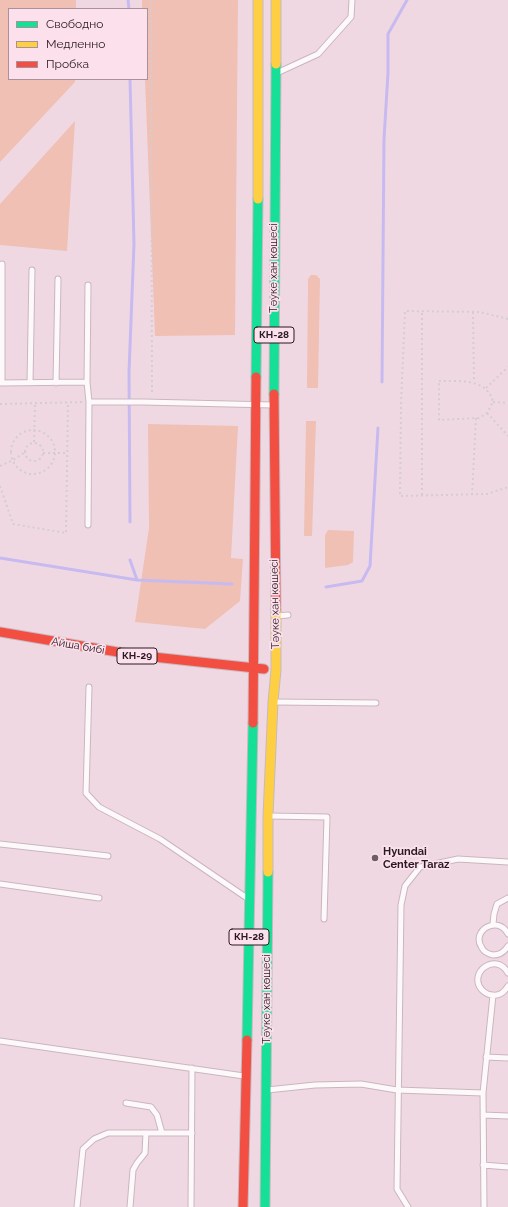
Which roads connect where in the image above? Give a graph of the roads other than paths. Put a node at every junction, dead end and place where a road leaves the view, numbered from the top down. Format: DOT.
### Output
graph roads {
  1 [pos="258,0"];
  2 [pos="276,0"];
  3 [pos="352,0"];
  4 [pos="276,73"];
  5 [pos="2,264"];
  6 [pos="32,270"];
  7 [pos="58,279"];
  8 [pos="88,285"];
  9 [pos="1,382"];
  10 [pos="87,382"];
  11 [pos="30,383"];
  12 [pos="56,383"];
  13 [pos="89,402"];
  14 [pos="257,405"];
  15 [pos="274,405"];
  16 [pos="88,525"];
  17 [pos="288,615"];
  18 [pos="275,616"];
  19 [pos="0,632"];
  20 [pos="253,667"];
  21 [pos="276,670"];
  22 [pos="89,686"];
  23 [pos="273,702"];
  24 [pos="376,703"];
  25 [pos="268,816"];
  26 [pos="0,844"];
  27 [pos="108,856"];
  28 [pos="508,862"];
  29 [pos="0,884"];
  30 [pos="99,898"];
  31 [pos="508,898"];
  32 [pos="250,899"];
  33 [pos="324,919"];
  34 [pos="493,924"];
  35 [pos="508,934"];
  36 [pos="508,946"];
  37 [pos="495,955"];
  38 [pos="496,964"];
  39 [pos="508,974"];
  40 [pos="508,986"];
  41 [pos="493,995"];
  42 [pos="0,1040"];
  43 [pos="486,1057"];
  44 [pos="508,1058"];
  45 [pos="192,1068"];
  46 [pos="246,1076"];
  47 [pos="266,1090"];
  48 [pos="397,1090"];
  49 [pos="483,1093"];
  50 [pos="126,1103"];
  51 [pos="483,1115"];
  52 [pos="508,1116"];
  53 [pos="146,1133"];
  54 [pos="162,1133"];
  55 [pos="192,1133"];
  56 [pos="483,1164"];
  57 [pos="508,1168"];
  58 [pos="266,1206"];
  59 [pos="76,1207"];
  60 [pos="130,1207"];
  61 [pos="191,1207"];
  62 [pos="243,1207"];
  63 [pos="408,1207"];
  64 [pos="484,1207"];
  1 -- 14 [label="main road, Тәуке хан көшесі / КН-28"];
  2 -- 4 [label="main road, Тәуке хан көшесі / КН-28"];
  3 -- 4 [label="lane"];
  4 -- 15 [label="main road, Тәуке хан көшесі / КН-28"];
  5 -- 9 [label="lane"];
  6 -- 11 [label="lane"];
  7 -- 12 [label="lane"];
  8 -- 10 [label="lane"];
  9 -- 11 [label="lane"];
  10 -- 12 [label="lane"];
  10 -- 13 [label="lane"];
  11 -- 12 [label="lane"];
  13 -- 14 [label="lane"];
  13 -- 16 [label="lane"];
  14 -- 15 [label="lane"];
  14 -- 20 [label="main road, Тәуке хан көшесі / КН-28"];
  15 -- 18 [label="main road, Тәуке хан көшесі / КН-28"];
  17 -- 18 [label="lane"];
  18 -- 21 [label="main road, Тәуке хан көшесі / КН-28"];
  19 -- 20 [label="main road, Айша бибі / КН-29"];
  20 -- 21 [label="main road, Айша бибі / КН-29"];
  20 -- 32 [label="main road, Тәуке хан көшесі / КН-28"];
  21 -- 23 [label="main road, Тәуке хан көшесі / КН-28"];
  22 -- 32 [label="lane"];
  23 -- 24 [label="lane"];
  23 -- 25 [label="main road, Тәуке хан көшесі / КН-28"];
  25 -- 33 [label="lane"];
  25 -- 47 [label="main road, Тәуке хан көшесі / КН-28"];
  26 -- 27 [label="lane"];
  28 -- 48 [label="lane"];
  29 -- 30 [label="lane"];
  31 -- 34 [label="lane"];
  32 -- 46 [label="main road, Тәуке хан көшесі / КН-28"];
  34 -- 35 [label="lane"];
  34 -- 37 [label="lane"];
  36 -- 37 [label="lane"];
  37 -- 38 [label="lane"];
  38 -- 39 [label="lane"];
  38 -- 41 [label="lane"];
  40 -- 41 [label="lane"];
  41 -- 43 [label="lane"];
  42 -- 45 [label="lane"];
  43 -- 44 [label="lane"];
  43 -- 49 [label="lane"];
  45 -- 46 [label="lane"];
  45 -- 55 [label="lane"];
  46 -- 62 [label="main road, Тәуке хан көшесі / КН-28"];
  47 -- 48 [label="lane"];
  47 -- 58 [label="main road, Тәуке хан көшесі / КН-28"];
  48 -- 49 [label="lane"];
  48 -- 63 [label="lane"];
  49 -- 51 [label="lane"];
  50 -- 54 [label="lane"];
  51 -- 52 [label="lane"];
  51 -- 56 [label="lane"];
  53 -- 54 [label="lane"];
  53 -- 59 [label="lane"];
  53 -- 60 [label="lane"];
  54 -- 55 [label="lane"];
  55 -- 61 [label="lane"];
  56 -- 57 [label="lane"];
  56 -- 64 [label="lane"];
}
